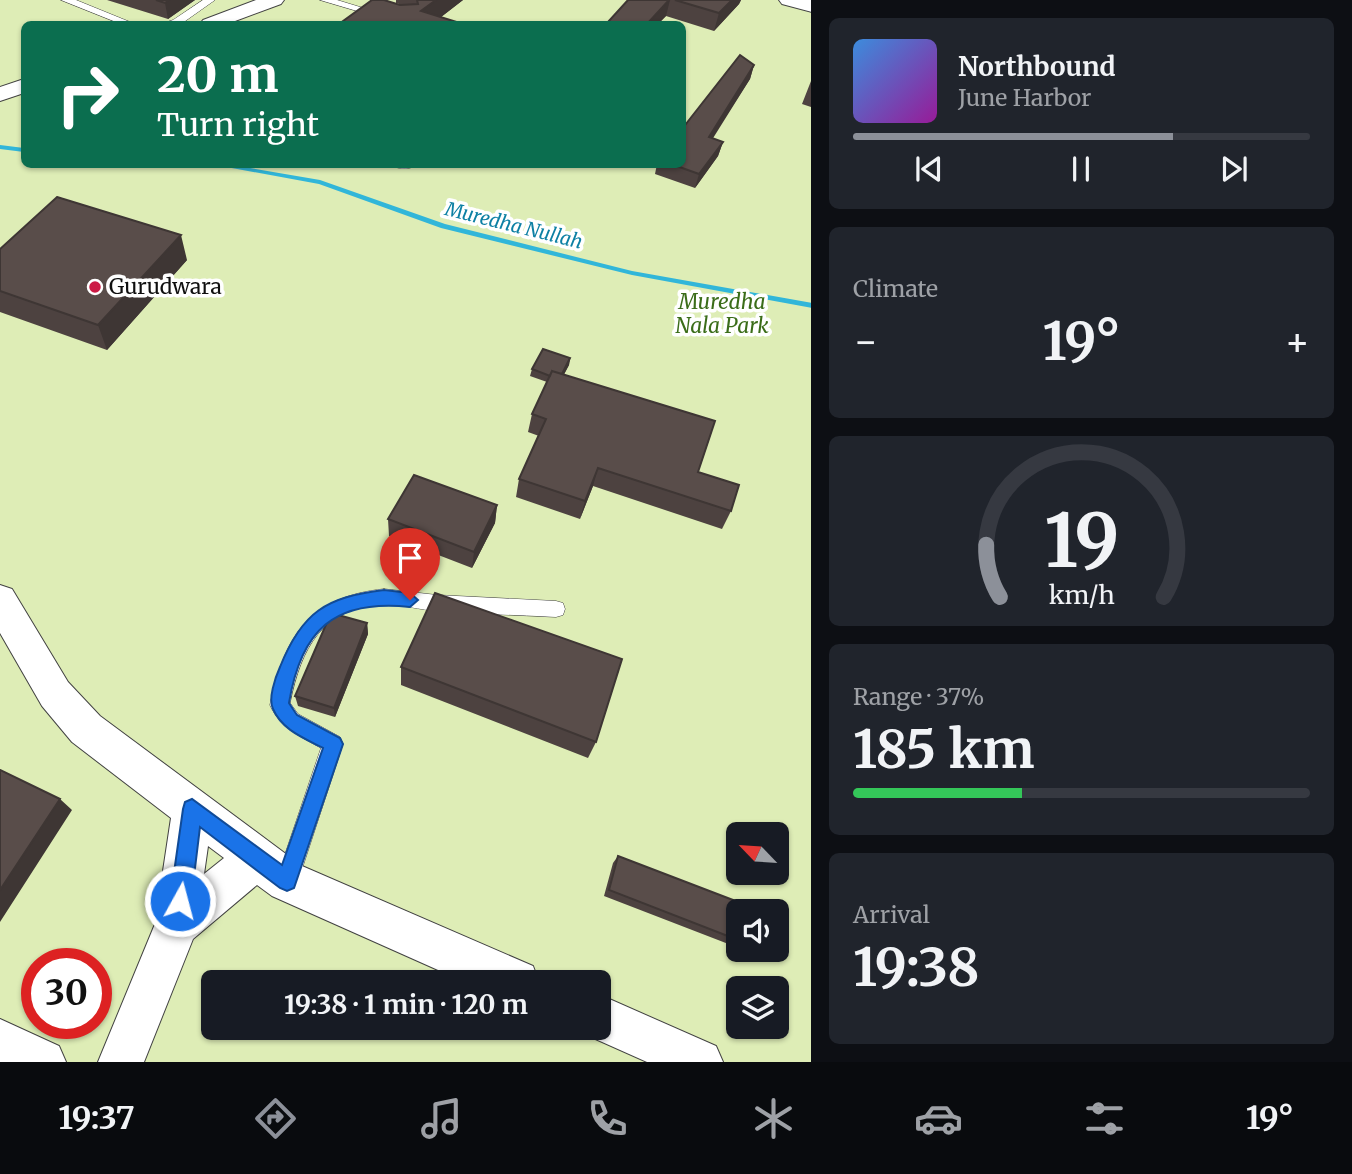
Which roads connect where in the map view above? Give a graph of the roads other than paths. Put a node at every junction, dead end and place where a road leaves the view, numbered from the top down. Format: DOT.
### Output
graph roads {
  1 [pos="66,0"];
  2 [pos="210,0"];
  3 [pos="274,0"];
  4 [pos="325,0"];
  5 [pos="789,0"];
  6 [pos="811,6"];
  7 [pos="122,21"];
  8 [pos="179,21"];
  9 [pos="218,21"];
  10 [pos="400,21"];
  11 [pos="21,87"];
  12 [pos="0,94"];
  13 [pos="0,600"];
  14 [pos="556,609"];
  15 [pos="192,809"];
  16 [pos="272,869"];
  17 [pos="177,925"];
  18 [pos="491,970"];
  19 [pos="611,1023"];
  20 [pos="0,1042"];
  21 [pos="43,1062"];
  22 [pos="121,1062"];
  23 [pos="700,1062"];
  1 -- 7 [label="lane"];
  2 -- 8 [label="lane"];
  3 -- 9 [label="street"];
  4 -- 10 [label="lane"];
  5 -- 6 [label="street"];
  11 -- 12 [label="street"];
  13 -- 15 [label="street"];
  14 -- 16 [label="lane"];
  15 -- 16 [label="street"];
  15 -- 17 [label="street"];
  16 -- 17 [label="street"];
  16 -- 18 [label="street"];
  17 -- 22 [label="street"];
  19 -- 23 [label="street"];
  20 -- 21 [label="street"];
}
